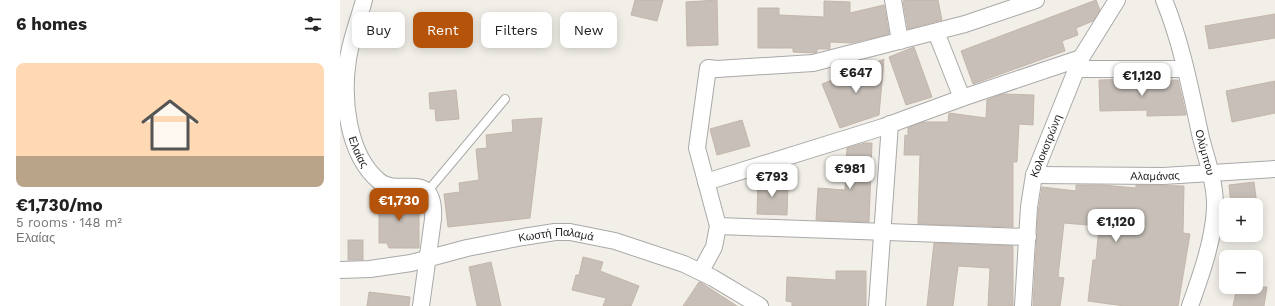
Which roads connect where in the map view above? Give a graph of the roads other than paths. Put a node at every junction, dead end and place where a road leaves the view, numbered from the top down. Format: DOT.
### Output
graph roads {
  1 [pos="364,0"];
  2 [pos="893,0"];
  3 [pos="1036,0"];
  4 [pos="1117,0"];
  5 [pos="1164,0"];
  6 [pos="936,32"];
  7 [pos="900,41"];
  8 [pos="1079,63"];
  9 [pos="1185,69"];
  10 [pos="962,98"];
  11 [pos="505,99"];
  12 [pos="344,108"];
  13 [pos="890,124"];
  14 [pos="1275,170"];
  15 [pos="1210,174"];
  16 [pos="1034,175"];
  17 [pos="706,182"];
  18 [pos="427,192"];
  19 [pos="718,226"];
  20 [pos="882,231"];
  21 [pos="1028,237"];
  22 [pos="427,260"];
  23 [pos="340,270"];
  24 [pos="701,271"];
  25 [pos="421,306"];
  26 [pos="760,306"];
  27 [pos="877,306"];
  28 [pos="1023,306"];
  29 [pos="1190,306"];
  1 -- 12 [label="street, Ελαίας"];
  2 -- 7 [label="street"];
  3 -- 6 [label="street"];
  4 -- 8 [label="street, Κολοκοτρώνη"];
  5 -- 9 [label="street, Ολύμπου"];
  6 -- 7 [label="street"];
  6 -- 10 [label="street"];
  7 -- 17 [label="street"];
  8 -- 9 [label="street"];
  8 -- 10 [label="street"];
  8 -- 16 [label="street, Κολοκοτρώνη"];
  9 -- 15 [label="street, Ολύμπου"];
  10 -- 13 [label="street"];
  11 -- 18 [label="lane"];
  12 -- 18 [label="street, Ελαίας"];
  13 -- 17 [label="street"];
  13 -- 20 [label="street"];
  14 -- 15 [label="street, Αλαμάνας"];
  15 -- 16 [label="street, Αλαμάνας"];
  15 -- 29 [label="street, Ολύμπου"];
  16 -- 21 [label="street, Κολοκοτρώνη"];
  17 -- 19 [label="street"];
  18 -- 22 [label="street"];
  19 -- 20 [label="street"];
  19 -- 24 [label="street"];
  20 -- 21 [label="street"];
  20 -- 27 [label="street"];
  21 -- 28 [label="street, Κολοκοτρώνη"];
  22 -- 23 [label="street, Κωστή Παλαμά"];
  22 -- 24 [label="street, Κωστή Παλαμά"];
  22 -- 25 [label="street"];
  24 -- 26 [label="street, Κωστή Παλαμά"];
}
